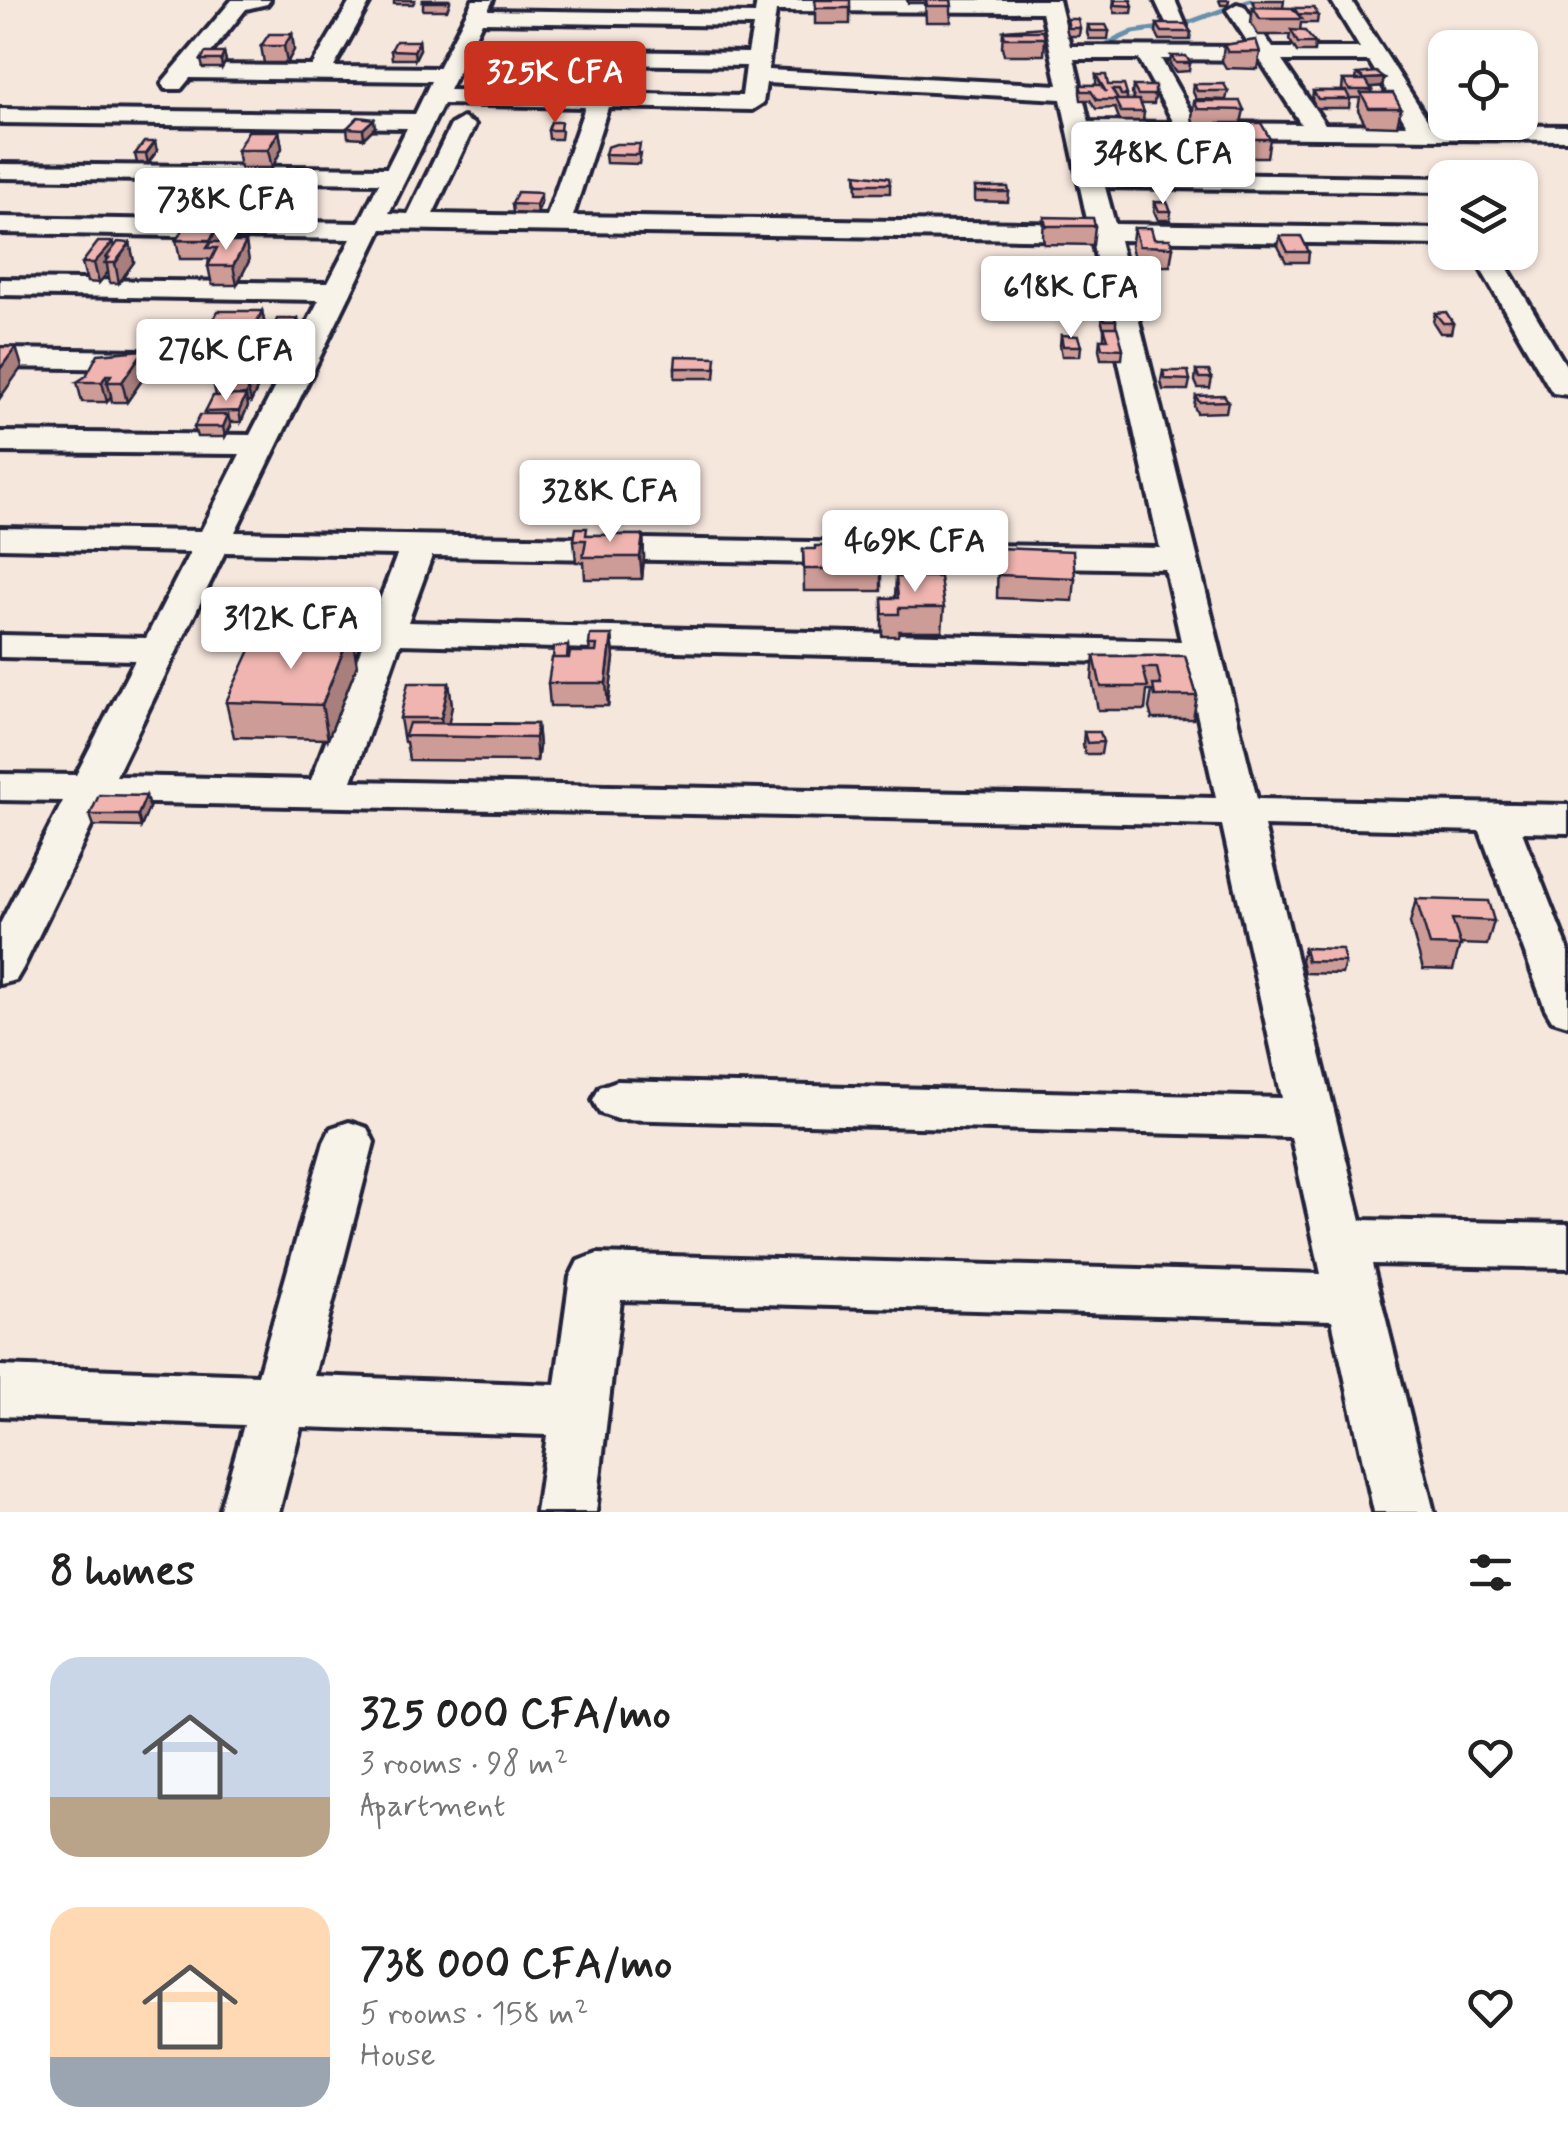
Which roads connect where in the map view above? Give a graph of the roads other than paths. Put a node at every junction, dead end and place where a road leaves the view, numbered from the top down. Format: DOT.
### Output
graph roads {
  1 [pos="260,0"];
  2 [pos="361,0"];
  3 [pos="1165,0"];
  4 [pos="1341,0"];
  5 [pos="1050,3"];
  6 [pos="479,8"];
  7 [pos="766,8"];
  8 [pos="1237,10"];
  9 [pos="1176,26"];
  10 [pos="1062,52"];
  11 [pos="1146,53"];
  12 [pos="1266,54"];
  13 [pos="1375,55"];
  14 [pos="757,68"];
  15 [pos="184,72"];
  16 [pos="318,73"];
  17 [pos="440,87"];
  18 [pos="599,100"];
  19 [pos="1076,111"];
  20 [pos="0,116"];
  21 [pos="145,118"];
  22 [pos="463,126"];
  23 [pos="1190,131"];
  24 [pos="1318,133"];
  25 [pos="1419,133"];
  26 [pos="1568,133"];
  27 [pos="1432,160"];
  28 [pos="0,171"];
  29 [pos="395,176"];
  30 [pos="1091,179"];
  31 [pos="1428,185"];
  32 [pos="416,221"];
  33 [pos="558,224"];
  34 [pos="0,225"];
  35 [pos="371,226"];
  36 [pos="1104,232"];
  37 [pos="1428,237"];
  38 [pos="1495,270"];
  39 [pos="0,287"];
  40 [pos="338,292"];
  41 [pos="0,358"];
  42 [pos="302,362"];
  43 [pos="1564,386"];
  44 [pos="0,442"];
  45 [pos="261,445"];
  46 [pos="0,538"];
  47 [pos="213,542"];
  48 [pos="418,546"];
  49 [pos="1181,560"];
  50 [pos="386,633"];
  51 [pos="0,646"];
  52 [pos="160,649"];
  53 [pos="1203,653"];
  54 [pos="0,786"];
  55 [pos="90,788"];
  56 [pos="327,793"];
  57 [pos="1240,812"];
  58 [pos="1496,818"];
  59 [pos="1568,819"];
  60 [pos="1555,941"];
  61 [pos="0,968"];
  62 [pos="1568,1008"];
  63 [pos="618,1100"];
  64 [pos="1312,1118"];
  65 [pos="349,1142"];
  66 [pos="1340,1240"];
  67 [pos="1568,1246"];
  68 [pos="1354,1298"];
  69 [pos="0,1391"];
  70 [pos="279,1401"];
  71 [pos="579,1411"];
  72 [pos="249,1512"];
  73 [pos="566,1512"];
  74 [pos="1404,1512"];
  1 -- 15 [label="street"];
  2 -- 16 [label="street"];
  3 -- 9 [label="street"];
  4 -- 13 [label="street"];
  5 -- 7 [label="street"];
  5 -- 10 [label="street"];
  6 -- 7 [label="street"];
  6 -- 17 [label="street"];
  7 -- 14 [label="street"];
  8 -- 12 [label="street"];
  10 -- 11 [label="street"];
  10 -- 19 [label="street"];
  11 -- 12 [label="street"];
  11 -- 23 [label="street"];
  12 -- 13 [label="street"];
  12 -- 24 [label="street"];
  13 -- 25 [label="street"];
  14 -- 17 [label="street"];
  14 -- 18 [label="street"];
  14 -- 19 [label="street"];
  15 -- 16 [label="street"];
  15 -- 21 [label="street"];
  16 -- 17 [label="street"];
  17 -- 18 [label="street"];
  17 -- 21 [label="street"];
  17 -- 29 [label="street"];
  18 -- 33 [label="street"];
  19 -- 23 [label="street"];
  19 -- 30 [label="street"];
  20 -- 21 [label="street"];
  22 -- 32 [label="street"];
  23 -- 24 [label="street"];
  24 -- 25 [label="street"];
  25 -- 26 [label="street"];
  25 -- 27 [label="street"];
  28 -- 29 [label="street"];
  29 -- 35 [label="street"];
  30 -- 31 [label="street"];
  30 -- 36 [label="street"];
  32 -- 33 [label="street"];
  32 -- 35 [label="street"];
  33 -- 36 [label="street"];
  34 -- 35 [label="street"];
  35 -- 40 [label="street"];
  36 -- 37 [label="street"];
  36 -- 49 [label="street"];
  38 -- 43 [label="street"];
  39 -- 40 [label="street"];
  40 -- 42 [label="street"];
  41 -- 42 [label="street"];
  42 -- 45 [label="street"];
  44 -- 45 [label="street"];
  45 -- 47 [label="street"];
  46 -- 47 [label="street"];
  47 -- 48 [label="street"];
  47 -- 52 [label="street"];
  48 -- 49 [label="street"];
  48 -- 50 [label="street"];
  49 -- 53 [label="street"];
  50 -- 53 [label="street"];
  50 -- 56 [label="street"];
  51 -- 52 [label="street"];
  52 -- 55 [label="street"];
  53 -- 57 [label="street"];
  54 -- 55 [label="street"];
  55 -- 56 [label="street"];
  55 -- 61 [label="street"];
  56 -- 57 [label="street"];
  57 -- 58 [label="street"];
  57 -- 64 [label="street"];
  58 -- 59 [label="street"];
  58 -- 60 [label="street"];
  60 -- 62 [label="street"];
  63 -- 64 [label="street"];
  64 -- 66 [label="street"];
  65 -- 70 [label="street"];
  66 -- 67 [label="street"];
  66 -- 68 [label="street"];
  68 -- 71 [label="street"];
  68 -- 74 [label="street"];
  69 -- 70 [label="street"];
  70 -- 71 [label="street"];
  70 -- 72 [label="street"];
  71 -- 73 [label="street"];
}
